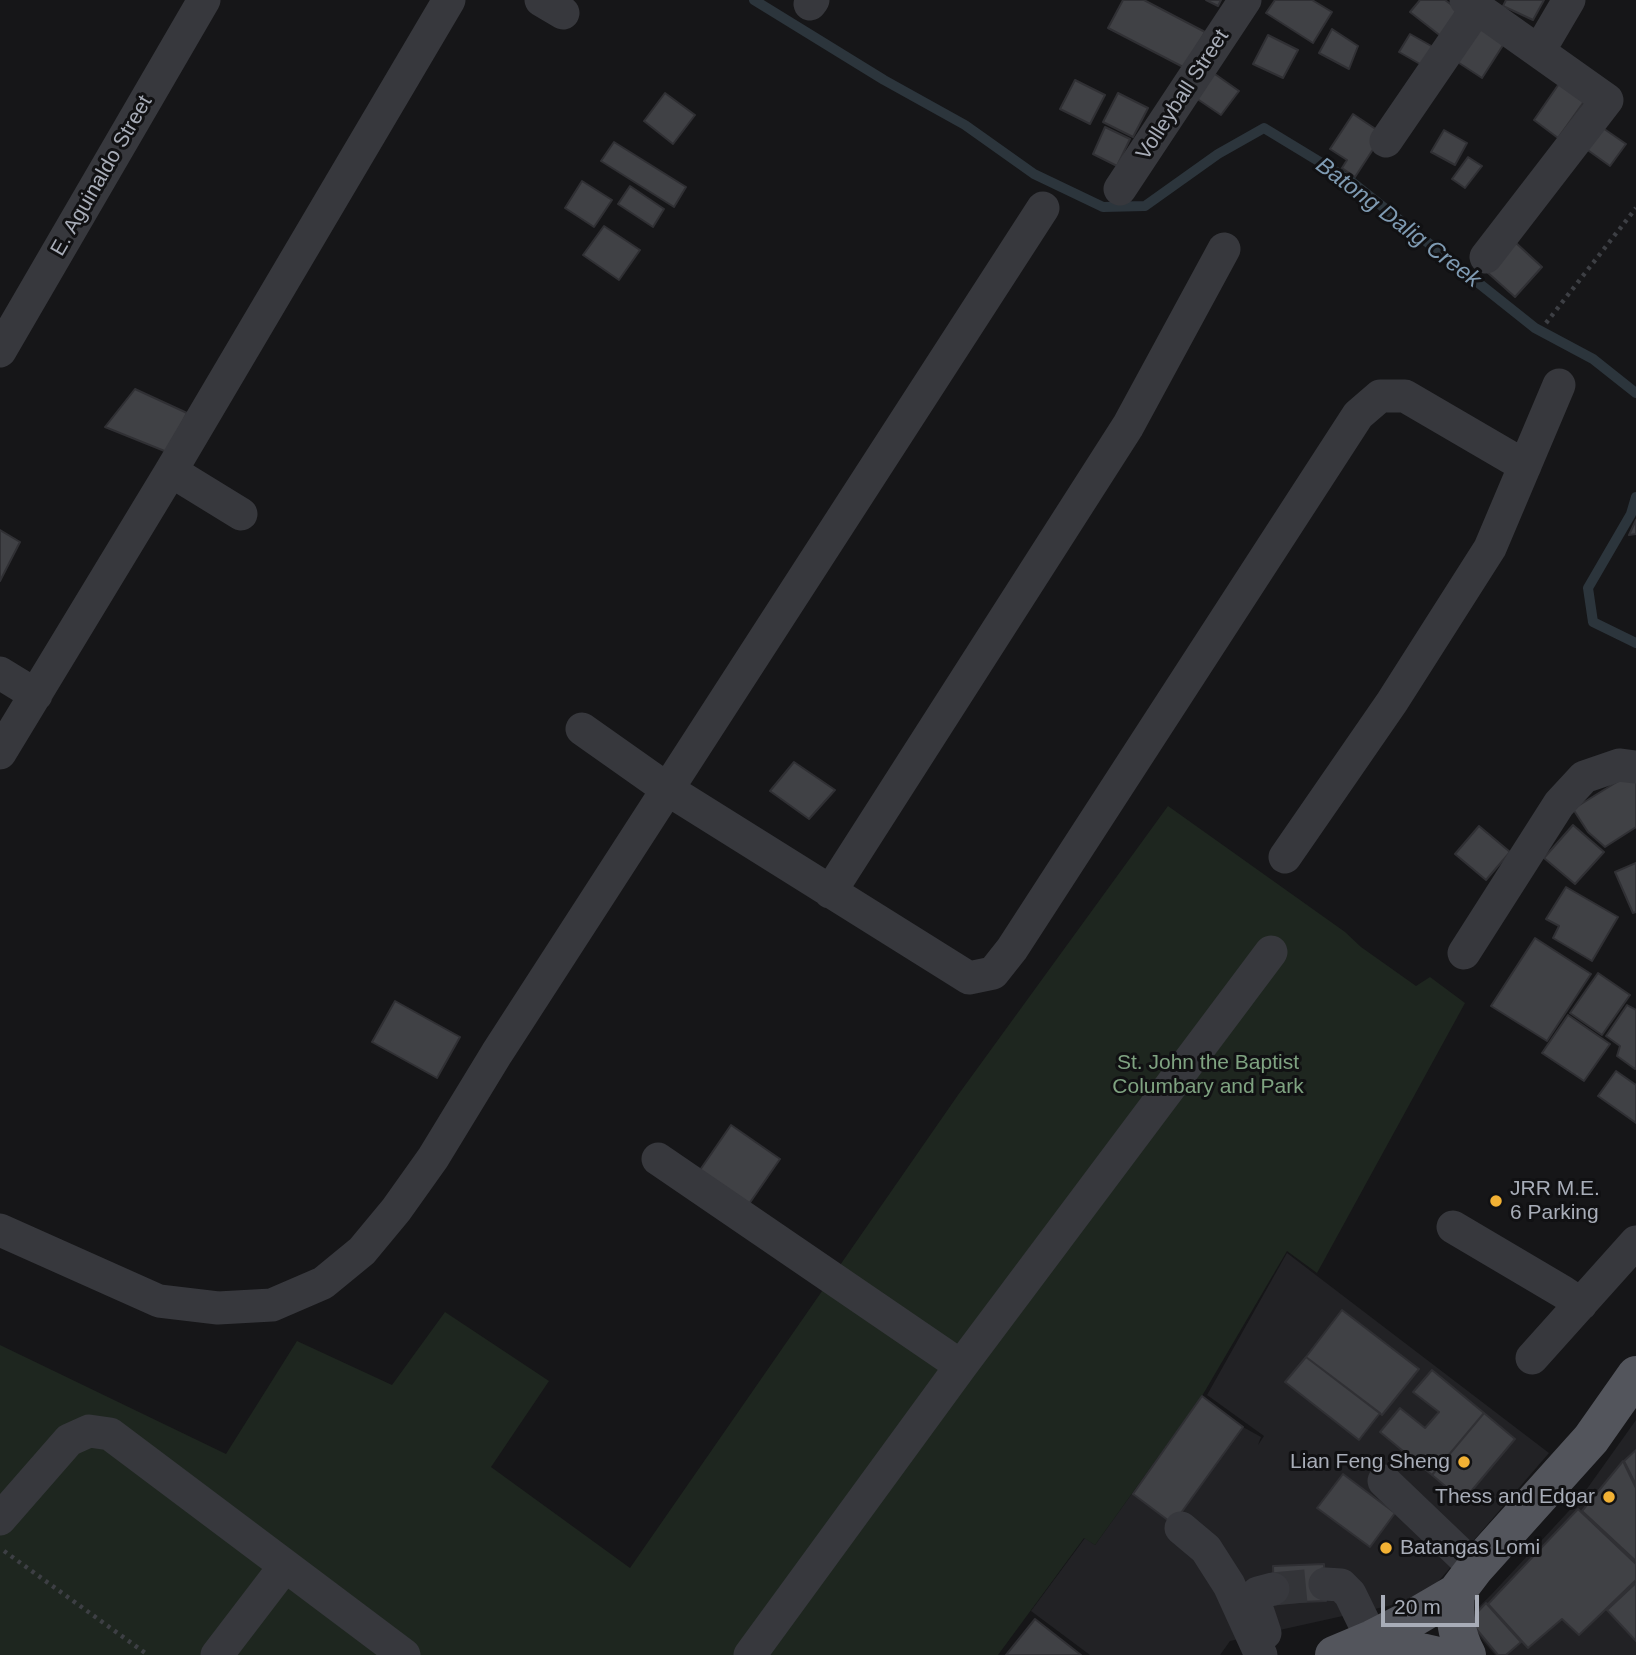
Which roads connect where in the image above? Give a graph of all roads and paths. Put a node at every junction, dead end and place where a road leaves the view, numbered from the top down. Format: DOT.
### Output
graph roads {
  1 [pos="204,0"];
  2 [pos="449,0"];
  3 [pos="1245,0"];
  4 [pos="1569,0"];
  5 [pos="1472,4"];
  6 [pos="1539,51"];
  7 [pos="1387,141"];
  8 [pos="1121,190"];
  9 [pos="1043,208"];
  10 [pos="1636,208"];
  11 [pos="1224,249"];
  12 [pos="1486,257"];
  13 [pos="1546,323"];
  14 [pos="0,351"];
  15 [pos="1559,385"];
  16 [pos="1525,466"];
  17 [pos="171,471"];
  18 [pos="241,514"];
  19 [pos="0,673"];
  20 [pos="36,695"];
  21 [pos="582,729"];
  22 [pos="0,753"];
  23 [pos="1636,767"];
  24 [pos="667,789"];
  25 [pos="1285,857"];
  26 [pos="830,892"];
  27 [pos="1271,952"];
  28 [pos="1464,953"];
  29 [pos="658,1160"];
  30 [pos="1453,1227"];
  31 [pos="0,1230"];
  32 [pos="1636,1242"];
  33 [pos="1581,1304"];
  34 [pos="1532,1358"];
  35 [pos="961,1366"];
  36 [pos="1636,1375"];
  37 [pos="1384,1481"];
  38 [pos="0,1519"];
  39 [pos="1181,1528"];
  40 [pos="0,1549"];
  41 [pos="285,1566"];
  42 [pos="1466,1581"];
  43 [pos="1325,1584"];
  44 [pos="1273,1589"];
  45 [pos="1352,1648"];
  46 [pos="148,1655"];
  47 [pos="217,1655"];
  48 [pos="404,1655"];
  49 [pos="750,1655"];
  50 [pos="1261,1655"];
  51 [pos="1273,1655"];
  52 [pos="1434,1655"];
  53 [pos="1467,1655"];
  1 -- 14 [label="street, E. Aguinaldo Street"];
  2 -- 17 [label="street"];
  3 -- 8 [label="street, Volleyball Street"];
  4 -- 6 [label="street"];
  5 -- 6 [label="street"];
  5 -- 7 [label="street"];
  6 -- 12 [label="street"];
  9 -- 24 [label="street"];
  10 -- 13 [label="path"];
  11 -- 26 [label="street"];
  15 -- 16 [label="street"];
  16 -- 25 [label="street"];
  16 -- 26 [label="street"];
  17 -- 18 [label="street"];
  17 -- 20 [label="street"];
  19 -- 20 [label="street"];
  20 -- 22 [label="street"];
  21 -- 24 [label="street"];
  23 -- 28 [label="street"];
  24 -- 26 [label="street"];
  24 -- 31 [label="street"];
  27 -- 35 [label="street"];
  29 -- 35 [label="street"];
  30 -- 33 [label="street"];
  32 -- 33 [label="street"];
  33 -- 34 [label="street"];
  35 -- 49 [label="street"];
  36 -- 42 [label="main road"];
  37 -- 42 [label="street"];
  38 -- 41 [label="street"];
  39 -- 50 [label="street"];
  40 -- 46 [label="path"];
  41 -- 47 [label="street"];
  41 -- 48 [label="street"];
  42 -- 45 [label="main road"];
  42 -- 53 [label="main road"];
  43 -- 45 [label="street"];
  44 -- 51 [label="street"];
  45 -- 52 [label="main road"];
}
